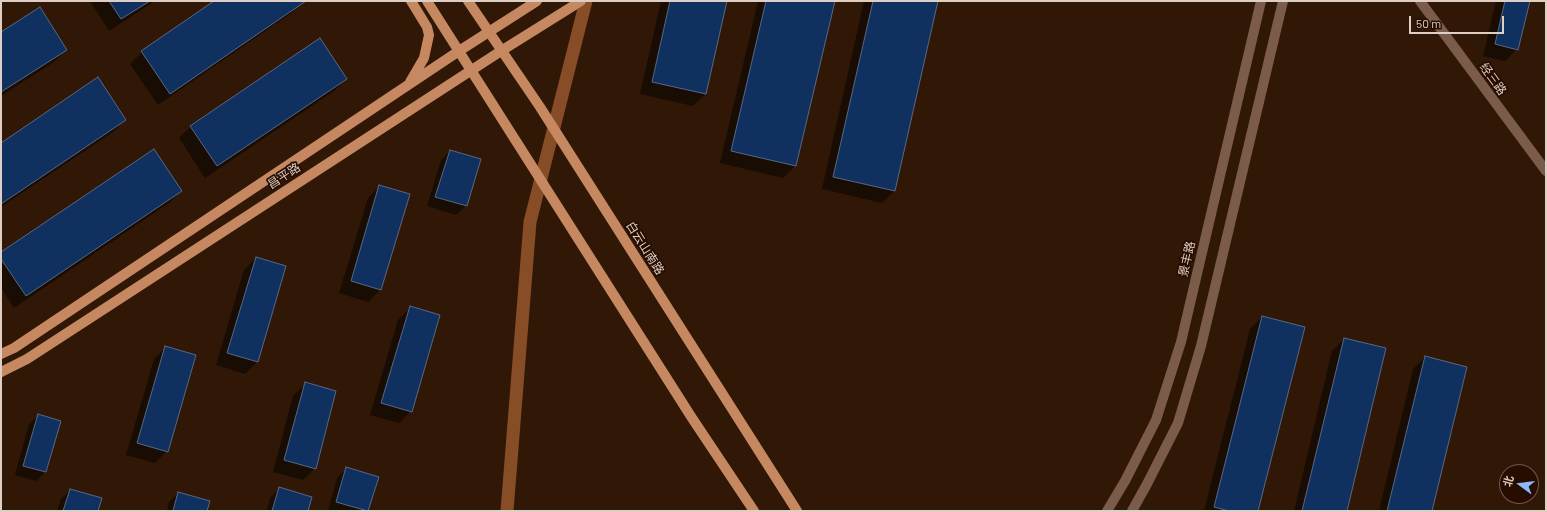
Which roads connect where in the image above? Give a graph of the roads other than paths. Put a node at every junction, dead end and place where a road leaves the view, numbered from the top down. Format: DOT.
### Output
graph roads {
  1 [pos="411,1"];
  2 [pos="427,1"];
  3 [pos="468,1"];
  4 [pos="537,1"];
  5 [pos="582,1"];
  6 [pos="1261,1"];
  7 [pos="1283,1"];
  8 [pos="1420,1"];
  9 [pos="488,32"];
  10 [pos="459,51"];
  11 [pos="501,51"];
  12 [pos="472,70"];
  13 [pos="408,85"];
  14 [pos="1546,172"];
  15 [pos="1,354"];
  16 [pos="1,372"];
  17 [pos="754,511"];
  18 [pos="797,511"];
  19 [pos="1107,511"];
  20 [pos="1132,511"];
  1 -- 13 [label="main road"];
  2 -- 10 [label="main road"];
  3 -- 9 [label="main road, 白云山南路"];
  4 -- 9 [label="main road, 昌平路"];
  5 -- 11 [label="main road, 昌平路"];
  6 -- 19 [label="street, 景丰路"];
  7 -- 20 [label="street"];
  8 -- 14 [label="street, 经三路"];
  9 -- 10 [label="main road, 昌平路"];
  9 -- 11 [label="main road, 白云山南路"];
  10 -- 12 [label="main road"];
  10 -- 13 [label="main road, 昌平路"];
  11 -- 12 [label="main road, 昌平路"];
  11 -- 18 [label="main road, 白云山南路"];
  12 -- 16 [label="main road, 昌平路"];
  12 -- 17 [label="main road"];
  13 -- 15 [label="main road, 昌平路"];
}
